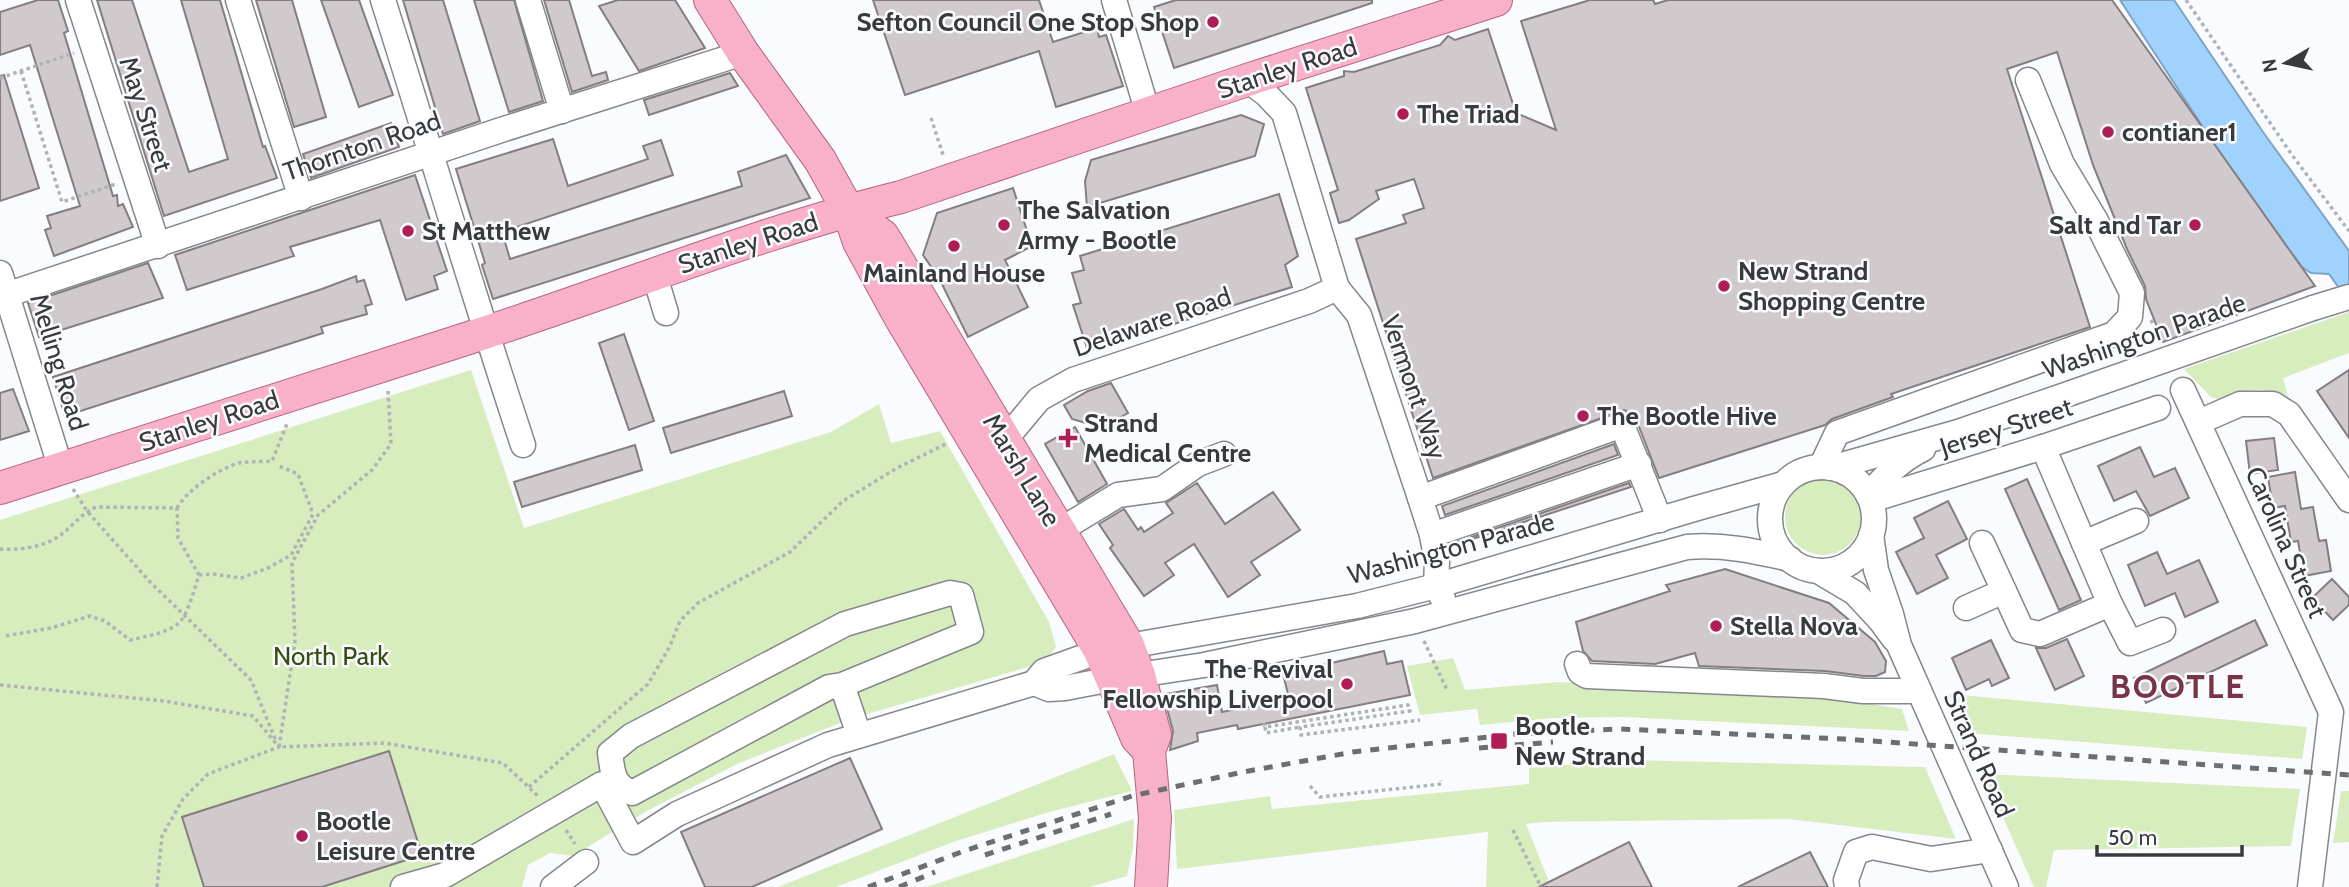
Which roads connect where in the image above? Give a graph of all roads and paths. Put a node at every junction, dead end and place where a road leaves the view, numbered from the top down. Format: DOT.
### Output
graph roads {
  1 [pos="78,0"];
  2 [pos="238,0"];
  3 [pos="383,0"];
  4 [pos="528,0"];
  5 [pos="710,0"];
  6 [pos="1114,0"];
  7 [pos="1496,0"];
  8 [pos="2186,0"];
  9 [pos="93,47"];
  10 [pos="743,53"];
  11 [pos="21,71"];
  12 [pos="0,78"];
  13 [pos="1247,80"];
  14 [pos="2028,80"];
  15 [pos="562,111"];
  16 [pos="1149,113"];
  17 [pos="931,118"];
  18 [pos="432,153"];
  19 [pos="135,178"];
  20 [pos="950,180"];
  21 [pos="300,198"];
  22 [pos="848,210"];
  23 [pos="2349,231"];
  24 [pos="158,246"];
  25 [pos="654,274"];
  26 [pos="1337,288"];
  27 [pos="2,289"];
  28 [pos="2349,297"];
  29 [pos="666,313"];
  30 [pos="485,333"];
  31 [pos="386,364"];
  32 [pos="2183,390"];
  33 [pos="301,391"];
  34 [pos="2158,408"];
  35 [pos="2199,422"];
  36 [pos="969,432"];
  37 [pos="1958,432"];
  38 [pos="1004,441"];
  39 [pos="523,445"];
  40 [pos="2043,447"];
  41 [pos="1224,454"];
  42 [pos="1639,464"];
  43 [pos="279,466"];
  44 [pos="1826,467"];
  45 [pos="61,469"];
  46 [pos="1783,484"];
  47 [pos="0,488"];
  48 [pos="1420,498"];
  49 [pos="1870,498"];
  50 [pos="2349,500"];
  51 [pos="177,508"];
  52 [pos="87,511"];
  53 [pos="1660,520"];
  54 [pos="2136,521"];
  55 [pos="1432,535"];
  56 [pos="1871,536"];
  57 [pos="1048,538"];
  58 [pos="1982,543"];
  59 [pos="2084,543"];
  60 [pos="0,549"];
  61 [pos="1790,559"];
  62 [pos="1818,571"];
  63 [pos="199,575"];
  64 [pos="1436,586"];
  65 [pos="2004,590"];
  66 [pos="2110,604"];
  67 [pos="1966,608"];
  68 [pos="1448,613"];
  69 [pos="186,616"];
  70 [pos="1415,621"];
  71 [pos="2163,630"];
  72 [pos="5,636"];
  73 [pos="1899,645"];
  74 [pos="1120,662"];
  75 [pos="1577,664"];
  76 [pos="0,685"];
  77 [pos="842,685"];
  78 [pos="1447,690"];
  79 [pos="1918,691"];
  80 [pos="1420,720"];
  81 [pos="1300,727"];
  82 [pos="859,735"];
  83 [pos="279,747"];
  84 [pos="1441,780"];
  85 [pos="1310,786"];
  86 [pos="528,787"];
  87 [pos="554,811"];
  88 [pos="1513,830"];
  89 [pos="1990,850"];
  90 [pos="586,862"];
  91 [pos="2006,886"];
  92 [pos="157,887"];
  93 [pos="402,887"];
  94 [pos="553,887"];
  95 [pos="1151,887"];
  96 [pos="1541,887"];
  97 [pos="1847,887"];
  98 [pos="2310,887"];
  1 -- 9 [label="street, May Street"];
  2 -- 21 [label="street"];
  3 -- 18 [label="street"];
  4 -- 15 [label="street"];
  5 -- 10 [label="main road, Marsh Lane"];
  6 -- 16 [label="street"];
  7 -- 13 [label="main road, Stanley Road"];
  8 -- 23 [label="path"];
  9 -- 11 [label="path"];
  9 -- 19 [label="street, May Street"];
  10 -- 15 [label="street, Thornton Road"];
  10 -- 22 [label="main road, Marsh Lane"];
  11 -- 12 [label="path"];
  11 -- 19 [label="path"];
  13 -- 16 [label="main road, Stanley Road"];
  13 -- 26 [label="street, Vermont Way"];
  14 -- 44 [label="street"];
  15 -- 18 [label="street, Thornton Road"];
  16 -- 20 [label="main road, Stanley Road"];
  17 -- 20 [label="path"];
  18 -- 21 [label="street, Thornton Road"];
  18 -- 30 [label="street"];
  19 -- 24 [label="street, May Street"];
  20 -- 22 [label="main road, Stanley Road"];
  21 -- 24 [label="street, Thornton Road"];
  22 -- 25 [label="main road, Stanley Road"];
  22 -- 36 [label="main road, Marsh Lane"];
  22 -- 38 [label="main road, Marsh Lane"];
  24 -- 27 [label="street, Thornton Road"];
  25 -- 29 [label="street"];
  25 -- 30 [label="main road, Stanley Road"];
  26 -- 38 [label="street, Delaware Road"];
  26 -- 48 [label="street, Vermont Way"];
  27 -- 45 [label="street, Melling Road"];
  28 -- 37 [label="street, Washington Parade, bridge"];
  30 -- 31 [label="main road, Stanley Road"];
  30 -- 39 [label="street"];
  31 -- 33 [label="main road, Stanley Road"];
  31 -- 83 [label="path"];
  32 -- 35 [label="street, Carolina Street"];
  33 -- 45 [label="main road, Stanley Road"];
  33 -- 51 [label="path"];
  34 -- 40 [label="street, Jersey Street"];
  35 -- 50 [label="street"];
  35 -- 98 [label="street, Carolina Street"];
  36 -- 57 [label="main road, Marsh Lane"];
  36 -- 86 [label="path"];
  37 -- 44 [label="street, Washington Parade"];
  37 -- 49 [label="street, Washington Parade"];
  38 -- 57 [label="main road, Marsh Lane"];
  40 -- 49 [label="street, Jersey Street"];
  40 -- 59 [label="street"];
  41 -- 57 [label="street"];
  42 -- 48 [label="street"];
  42 -- 53 [label="street"];
  42 -- 55 [label="street"];
  43 -- 63 [label="path"];
  44 -- 46 [label="street"];
  44 -- 49 [label="street"];
  45 -- 47 [label="main road, Stanley Road"];
  45 -- 52 [label="path"];
  46 -- 53 [label="street, Washington Parade"];
  46 -- 61 [label="street"];
  48 -- 55 [label="street, Vermont Way"];
  49 -- 56 [label="street"];
  51 -- 52 [label="path"];
  51 -- 63 [label="path"];
  52 -- 60 [label="path"];
  52 -- 69 [label="path"];
  53 -- 64 [label="street, Washington Parade"];
  54 -- 59 [label="street"];
  55 -- 64 [label="street, Vermont Way"];
  56 -- 62 [label="street"];
  56 -- 73 [label="street, Strand Road"];
  57 -- 74 [label="main road, Marsh Lane"];
  58 -- 65 [label="street"];
  59 -- 66 [label="street"];
  61 -- 62 [label="street"];
  61 -- 68 [label="street"];
  62 -- 73 [label="street, Strand Road"];
  63 -- 69 [label="path"];
  64 -- 68 [label="street, Vermont Way"];
  64 -- 74 [label="street, Washington Parade"];
  65 -- 66 [label="street"];
  65 -- 67 [label="street"];
  66 -- 71 [label="street"];
  68 -- 70 [label="street"];
  69 -- 72 [label="path"];
  69 -- 83 [label="path"];
  70 -- 74 [label="street"];
  70 -- 78 [label="path"];
  73 -- 79 [label="street, Strand Road"];
  74 -- 82 [label="street"];
  74 -- 95 [label="main road, Marsh Lane"];
  75 -- 79 [label="street"];
  76 -- 83 [label="path"];
  77 -- 77 [label="street"];
  77 -- 82 [label="street"];
  79 -- 89 [label="street, Strand Road"];
  80 -- 81 [label="path"];
  81 -- 81 [label="path"];
  82 -- 87 [label="street"];
  83 -- 86 [label="path"];
  83 -- 92 [label="path"];
  84 -- 85 [label="path"];
  86 -- 87 [label="path"];
  87 -- 90 [label="path"];
  87 -- 93 [label="street"];
  88 -- 96 [label="path"];
  89 -- 91 [label="street, Strand Road"];
  89 -- 97 [label="street"];
  90 -- 94 [label="street"];
}
